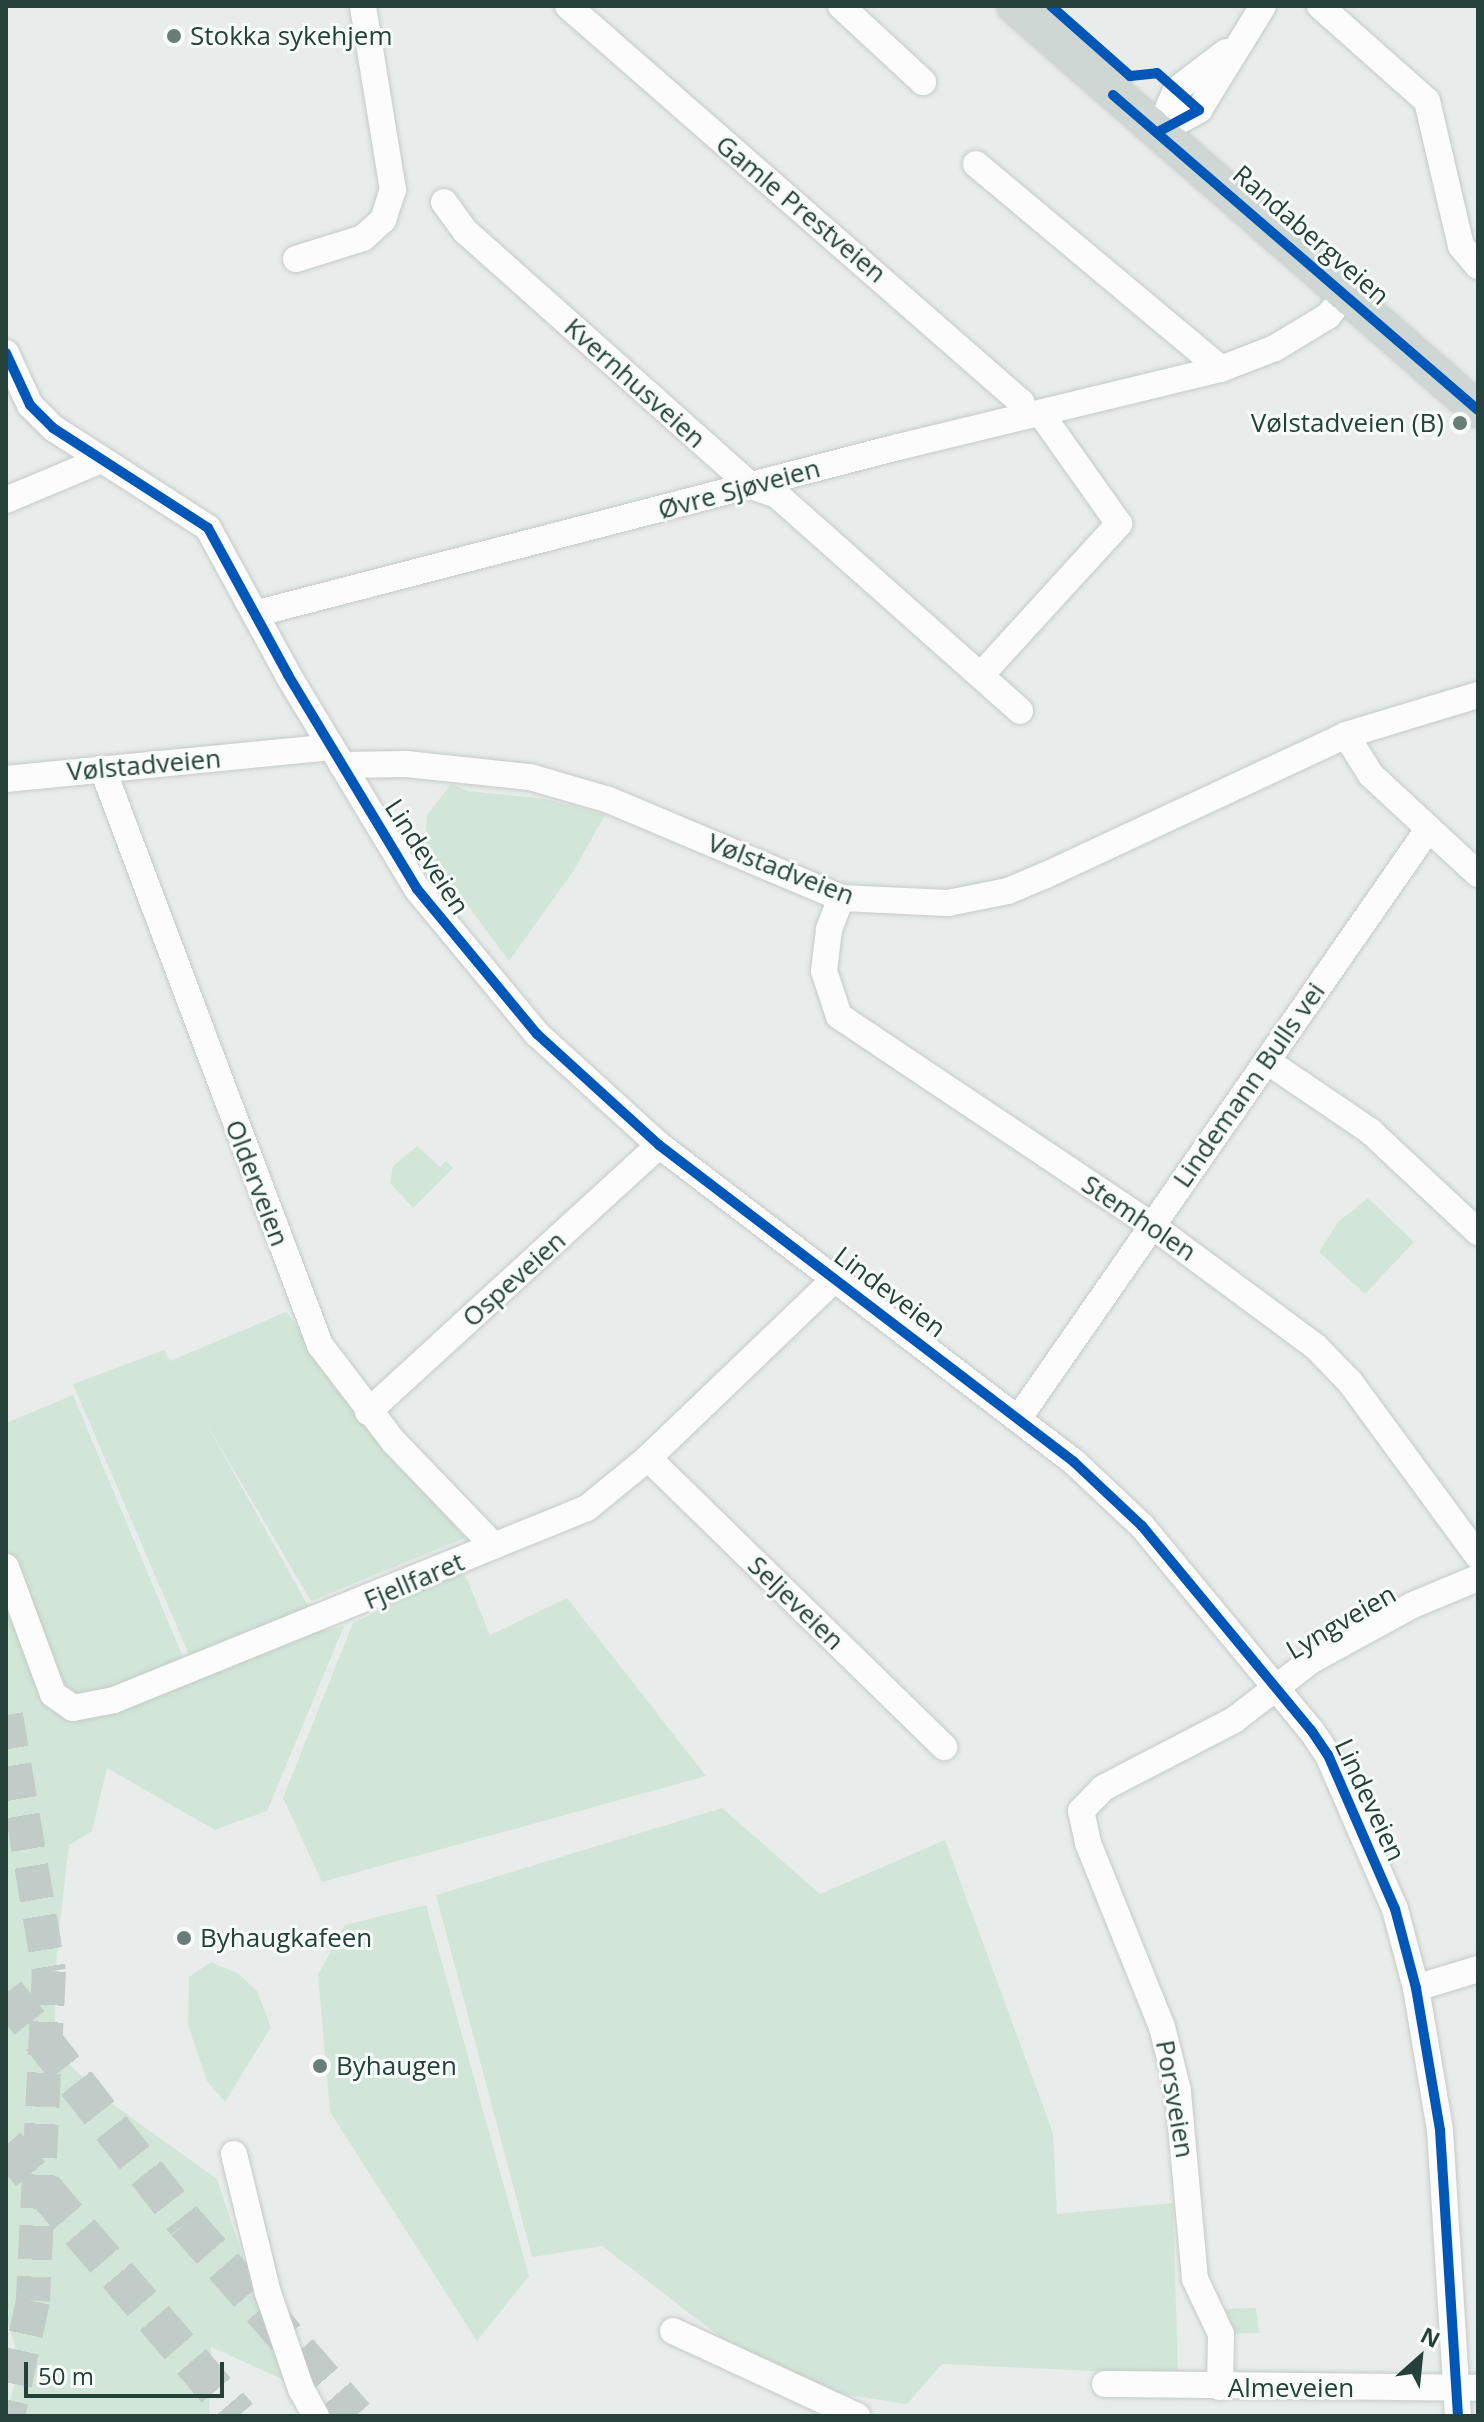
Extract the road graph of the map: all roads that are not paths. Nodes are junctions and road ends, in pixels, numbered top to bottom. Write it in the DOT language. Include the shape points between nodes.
graph roads {
  1 [pos="363,6"];
  2 [pos="569,6"];
  3 [pos="841,6"];
  4 [pos="1015,6"];
  5 [pos="1263,6"];
  6 [pos="1320,6"];
  7 [pos="923,82"];
  8 [pos="1158,132"];
  9 [pos="976,164"];
  10 [pos="444,202"];
  11 [pos="296,259"];
  12 [pos="1478,266"];
  13 [pos="1346,293"];
  14 [pos="6,353"];
  15 [pos="1221,369"];
  16 [pos="1478,410"];
  17 [pos="1034,414"];
  18 [pos="99,461"];
  19 [pos="751,486"];
  20 [pos="6,500"];
  21 [pos="258,613"];
  22 [pos="981,675"];
  23 [pos="1478,695"];
  24 [pos="1020,711"];
  25 [pos="1346,735"];
  26 [pos="337,756"];
  27 [pos="103,770"];
  28 [pos="6,779"];
  29 [pos="1427,831"];
  30 [pos="1478,874"];
  31 [pos="841,898"];
  32 [pos="1267,1061"];
  33 [pos="659,1145"];
  34 [pos="1150,1224"];
  35 [pos="1478,1232"];
  36 [pos="836,1278"];
  37 [pos="368,1412"];
  38 [pos="1018,1419"];
  39 [pos="648,1458"];
  40 [pos="494,1546"];
  41 [pos="1478,1556"];
  42 [pos="6,1567"];
  43 [pos="1478,1578"];
  44 [pos="1278,1687"];
  45 [pos="944,1747"];
  46 [pos="1079,1821"];
  47 [pos="1478,1969"];
  48 [pos="1416,1988"];
  49 [pos="234,2154"];
  50 [pos="673,2331"];
  51 [pos="1105,2384"];
  52 [pos="1220,2387"];
  53 [pos="1468,2388"];
  54 [pos="316,2416"];
  55 [pos="857,2416"];
  56 [pos="1458,2416"];
  1 -- 11 [label="street" via="393,190 383,220 363,238"];
  2 -- 17 [label="street, Gamle Prestveien"];
  3 -- 7 [label="street"];
  4 -- 8 [label="main road, Randabergveien"];
  5 -- 8 [label="street" via="1236,46 1176,90"];
  6 -- 12 [label="street" via="1427,101 1461,246"];
  8 -- 13 [label="main road, Randabergveien"];
  9 -- 15 [label="street"];
  10 -- 19 [label="street, Kvernhusveien" via="465,231"];
  13 -- 15 [label="street, Øvre Sjøveien" via="1328,316 1275,348"];
  13 -- 16 [label="main road, Randabergveien"];
  14 -- 18 [label="street, Lindeveien" via="39,416"];
  15 -- 17 [label="street, Øvre Sjøveien"];
  17 -- 19 [label="street, Øvre Sjøveien"];
  17 -- 22 [label="street, Gamle Prestveien" via="1119,524"];
  18 -- 20 [label="street"];
  18 -- 21 [label="street, Lindeveien" via="198,519"];
  19 -- 21 [label="street, Øvre Sjøveien"];
  19 -- 22 [label="street, Kvernhusveien" via="777,495"];
  21 -- 26 [label="street, Lindeveien"];
  22 -- 24 [label="street, Kvernhusveien"];
  23 -- 25 [label="street, Vølstadveien"];
  25 -- 29 [label="street" via="1371,775"];
  25 -- 31 [label="street, Vølstadveien" via="1008,891 948,903"];
  26 -- 27 [label="street, Vølstadveien"];
  26 -- 31 [label="street, Vølstadveien" via="493,771 572,787"];
  26 -- 33 [label="street, Lindeveien" via="417,889 494,988 573,1070"];
  27 -- 28 [label="street, Vølstadveien"];
  27 -- 37 [label="street, Olderveien" via="306,1314 340,1377"];
  29 -- 30 [label="street"];
  29 -- 32 [label="street, Lindemann Bulls vei"];
  31 -- 34 [label="street, Stemholen" via="829,930 824,971 839,1016"];
  32 -- 34 [label="street, Lindemann Bulls vei"];
  32 -- 35 [label="street" via="1370,1131"];
  33 -- 36 [label="street, Lindeveien"];
  33 -- 37 [label="street, Ospeveien"];
  34 -- 38 [label="street, Lindemann Bulls vei"];
  34 -- 41 [label="street, Stemholen" via="1315,1346 1350,1382"];
  36 -- 38 [label="street, Lindeveien"];
  36 -- 39 [label="street, Fjellfaret"];
  37 -- 40 [label="street, Olderveien"];
  38 -- 44 [label="street, Lindeveien" via="1142,1526"];
  39 -- 40 [label="street, Fjellfaret" via="587,1508"];
  39 -- 45 [label="street, Seljeveien"];
  40 -- 42 [label="street, Fjellfaret" via="347,1609 83,1709 59,1701 47,1685"];
  43 -- 44 [label="street, Lyngveien" via="1351,1638"];
  44 -- 46 [label="street, Lyngveien" via="1206,1738 1090,1796"];
  44 -- 48 [label="street, Lindeveien" via="1328,1755 1395,1909"];
  46 -- 52 [label="street, Porsveien" via="1166,2040 1178,2091 1195,2279 1221,2334"];
  47 -- 48 [label="street"];
  48 -- 53 [label="street, Lindeveien" via="1440,2130"];
  49 -- 54 [label="street" via="268,2293 301,2389"];
  50 -- 55 [label="street"];
  51 -- 52 [label="street, Almeveien"];
  52 -- 53 [label="street, Almeveien"];
  53 -- 56 [label="street, Lindeveien"];
}
